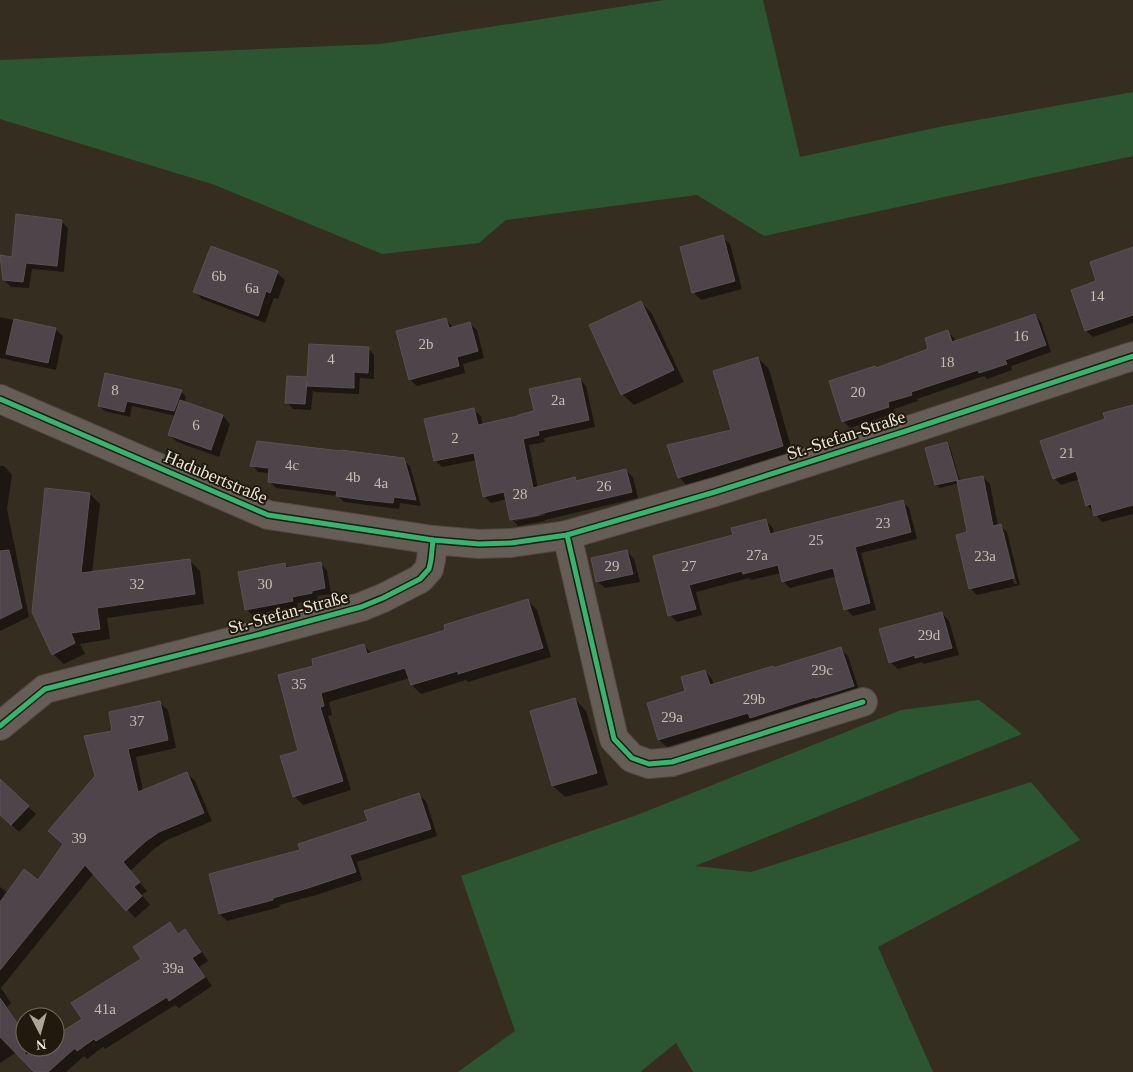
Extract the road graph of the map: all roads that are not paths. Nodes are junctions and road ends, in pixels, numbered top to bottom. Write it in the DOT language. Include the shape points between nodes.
graph roads {
  1 [pos="1133,356"];
  2 [pos="0,399"];
  3 [pos="566,535"];
  4 [pos="434,540"];
  5 [pos="862,702"];
  6 [pos="0,726"];
  1 -- 3 [label="street, St.-Stefan-Straße" via="715,492"];
  2 -- 4 [label="street, Hadubertstraße" via="268,515"];
  3 -- 4 [label="street, St.-Stefan-Straße" via="487,544"];
  3 -- 5 [label="street" via="614,739 632,758 649,764 672,762"];
  4 -- 6 [label="street, St.-Stefan-Straße" via="429,569 420,579 383,598 261,634 44,689"];
}
